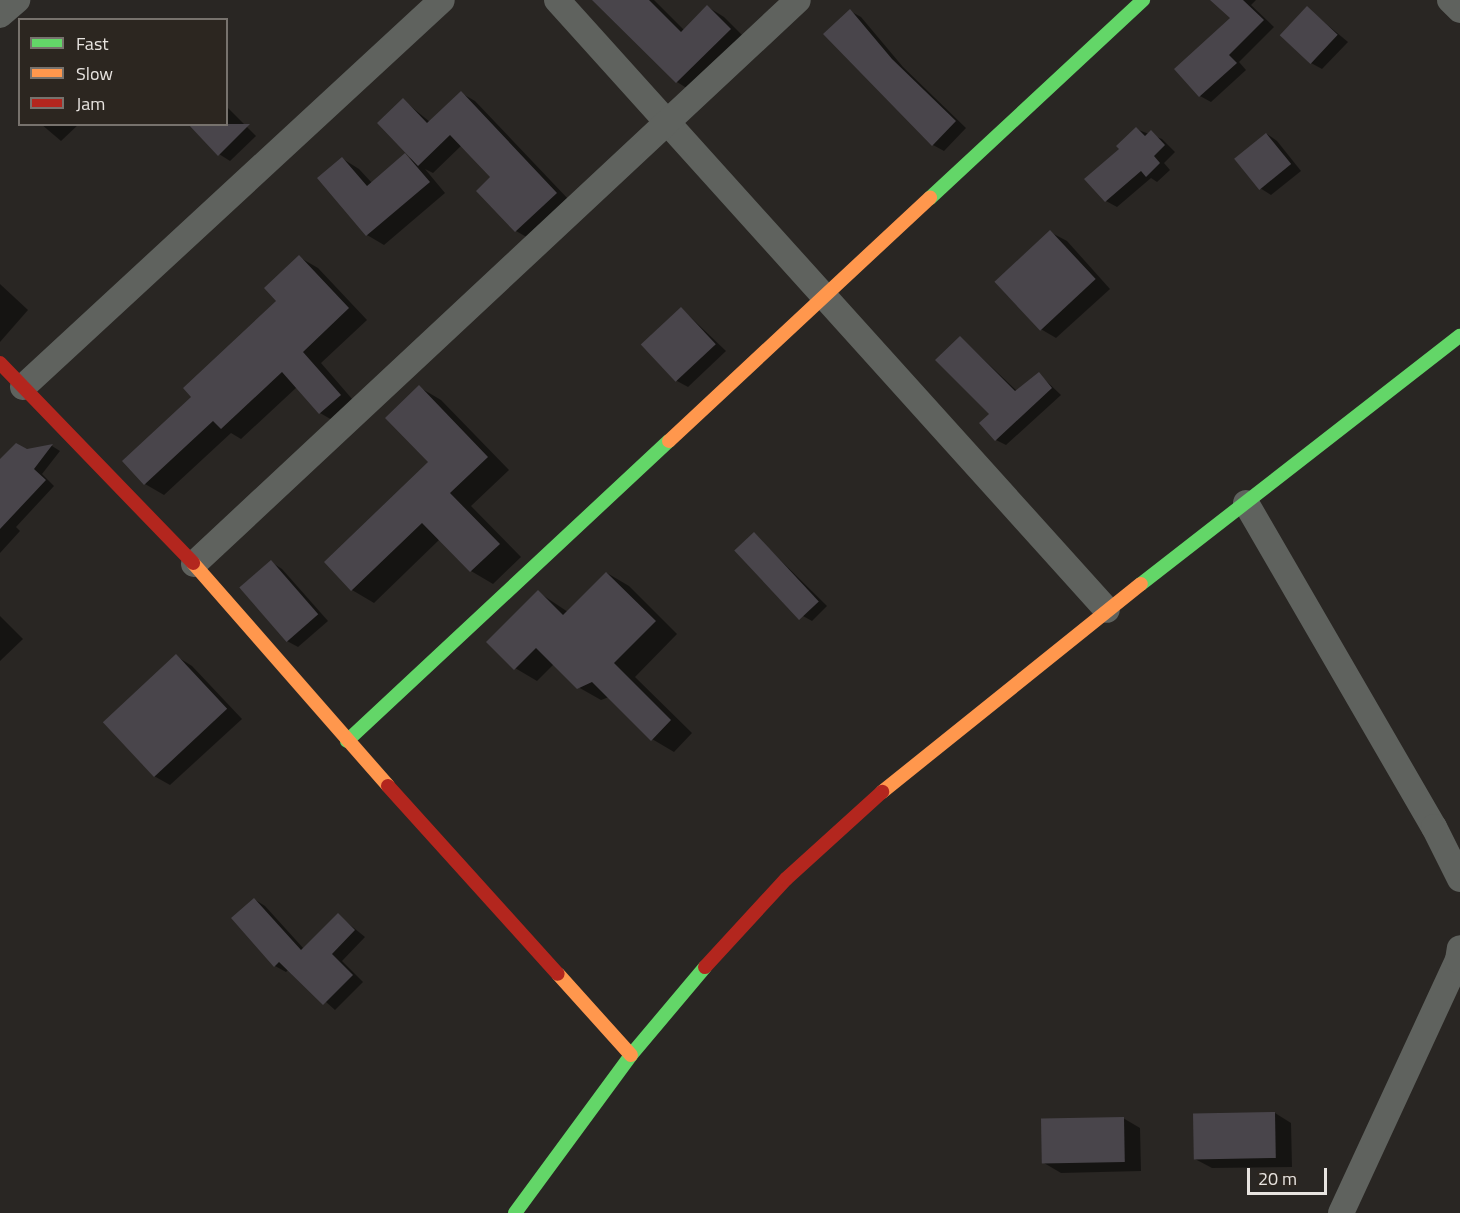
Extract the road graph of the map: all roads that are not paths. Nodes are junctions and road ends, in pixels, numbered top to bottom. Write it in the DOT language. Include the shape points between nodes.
graph roads {
  1 [pos="17,0"];
  2 [pos="442,0"];
  3 [pos="557,0"];
  4 [pos="798,0"];
  5 [pos="1143,0"];
  6 [pos="1450,0"];
  7 [pos="1460,10"];
  8 [pos="0,15"];
  9 [pos="665,122"];
  10 [pos="827,297"];
  11 [pos="1460,336"];
  12 [pos="0,363"];
  13 [pos="23,387"];
  14 [pos="1246,503"];
  15 [pos="194,564"];
  16 [pos="1107,610"];
  17 [pos="347,741"];
  18 [pos="1460,879"];
  19 [pos="1459,957"];
  20 [pos="631,1055"];
  21 [pos="515,1213"];
  22 [pos="1341,1213"];
  1 -- 8 [label="street"];
  2 -- 13 [label="street"];
  3 -- 9 [label="street"];
  4 -- 9 [label="street"];
  5 -- 10 [label="street"];
  6 -- 7 [label="street"];
  9 -- 10 [label="street"];
  9 -- 15 [label="street"];
  10 -- 16 [label="street"];
  10 -- 17 [label="street"];
  11 -- 14 [label="street"];
  12 -- 13 [label="street"];
  13 -- 15 [label="street"];
  14 -- 16 [label="street"];
  14 -- 18 [label="street" via="1434,827"];
  15 -- 17 [label="street"];
  16 -- 20 [label="street" via="860,810 786,879"];
  17 -- 20 [label="street"];
  19 -- 22 [label="street"];
  20 -- 21 [label="street"];
}
